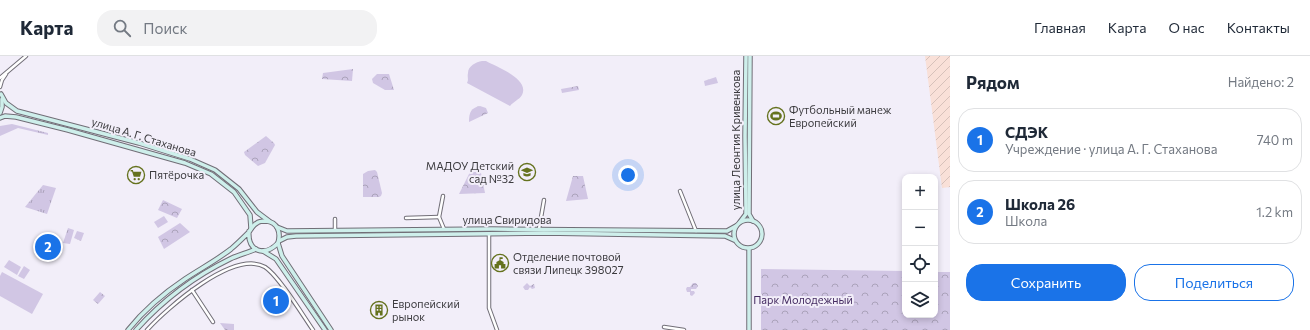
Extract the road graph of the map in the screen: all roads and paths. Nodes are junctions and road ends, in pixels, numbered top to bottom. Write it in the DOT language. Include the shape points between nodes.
graph roads {
  1 [pos="26,56"];
  2 [pos="746,56"];
  3 [pos="750,56"];
  4 [pos="8,72"];
  5 [pos="0,78"];
  6 [pos="0,87"];
  7 [pos="0,94"];
  8 [pos="0,113"];
  9 [pos="0,118"];
  10 [pos="680,191"];
  11 [pos="443,196"];
  12 [pos="544,200"];
  13 [pos="439,217"];
  14 [pos="406,218"];
  15 [pos="336,219"];
  16 [pos="269,221"];
  17 [pos="752,221"];
  18 [pos="740,222"];
  19 [pos="736,226"];
  20 [pos="277,227"];
  21 [pos="444,229"];
  22 [pos="539,229"];
  23 [pos="250,230"];
  24 [pos="335,230"];
  25 [pos="696,231"];
  26 [pos="489,234"];
  27 [pos="734,240"];
  28 [pos="279,242"];
  29 [pos="748,249"];
  30 [pos="256,250"];
  31 [pos="263,251"];
  32 [pos="192,290"];
  33 [pos="213,322"];
  34 [pos="664,327"];
  35 [pos="128,330"];
  36 [pos="136,330"];
  37 [pos="147,330"];
  38 [pos="313,330"];
  39 [pos="325,330"];
  40 [pos="331,330"];
  41 [pos="497,330"];
  42 [pos="684,330"];
  43 [pos="748,330"];
  1 -- 4 [label="street"];
  2 -- 18 [label="street, улица Леонтия Кривенкова" via="746,214"];
  3 -- 17 [label="street, улица Леонтия Кривенкова" via="749,214"];
  4 -- 5 [label="street"];
  4 -- 6 [label="street"];
  6 -- 7 [label="street"];
  7 -- 8 [label="street"];
  7 -- 16 [label="street, улица А. Г. Стаханова" via="6,103 18,111 190,159 214,170 239,189 257,212"];
  9 -- 23 [label="street, улица А. Г. Стаханова" via="16,117 68,130 185,163 211,174 234,192 250,215"];
  10 -- 25 [label="street"];
  11 -- 13 [label="street"];
  12 -- 22 [label="street"];
  13 -- 14 [label="street"];
  13 -- 21 [label="street"];
  15 -- 24 [label="street"];
  16 -- 20 [label="street"];
  16 -- 23 [label="street" via="257,222"];
  17 -- 18 [label="street"];
  17 -- 29 [label="street" via="757,223 762,233 758,244"];
  18 -- 19 [label="street"];
  19 -- 25 [label="street, улица Свиридова" via="727,231"];
  19 -- 27 [label="street"];
  20 -- 24 [label="street, улица Свиридова" via="287,231"];
  20 -- 28 [label="street" via="280,234"];
  21 -- 22 [label="street, улица Свиридова"];
  21 -- 24 [label="street, улица Свиридова"];
  22 -- 25 [label="street, улица Свиридова"];
  23 -- 30 [label="street" via="248,239"];
  23 -- 35 [label="street" via="230,250 162,296"];
  26 -- 27 [label="street, улица Свиридова" via="725,236"];
  26 -- 28 [label="street, улица Свиридова" via="296,236 287,237"];
  26 -- 41 [label="street" via="490,308"];
  27 -- 29 [label="street" via="741,247"];
  28 -- 31 [label="street" via="274,248"];
  28 -- 40 [label="street" via="282,256"];
  29 -- 43 [label="street"];
  30 -- 31 [label="street"];
  30 -- 36 [label="street" via="230,259 185,286 155,310"];
  31 -- 39 [label="street" via="276,259"];
  32 -- 33 [label="street"];
  32 -- 37 [label="street"];
  32 -- 38 [label="street" via="224,271 239,265 255,264 274,274"];
  34 -- 42 [label="street"];
}
